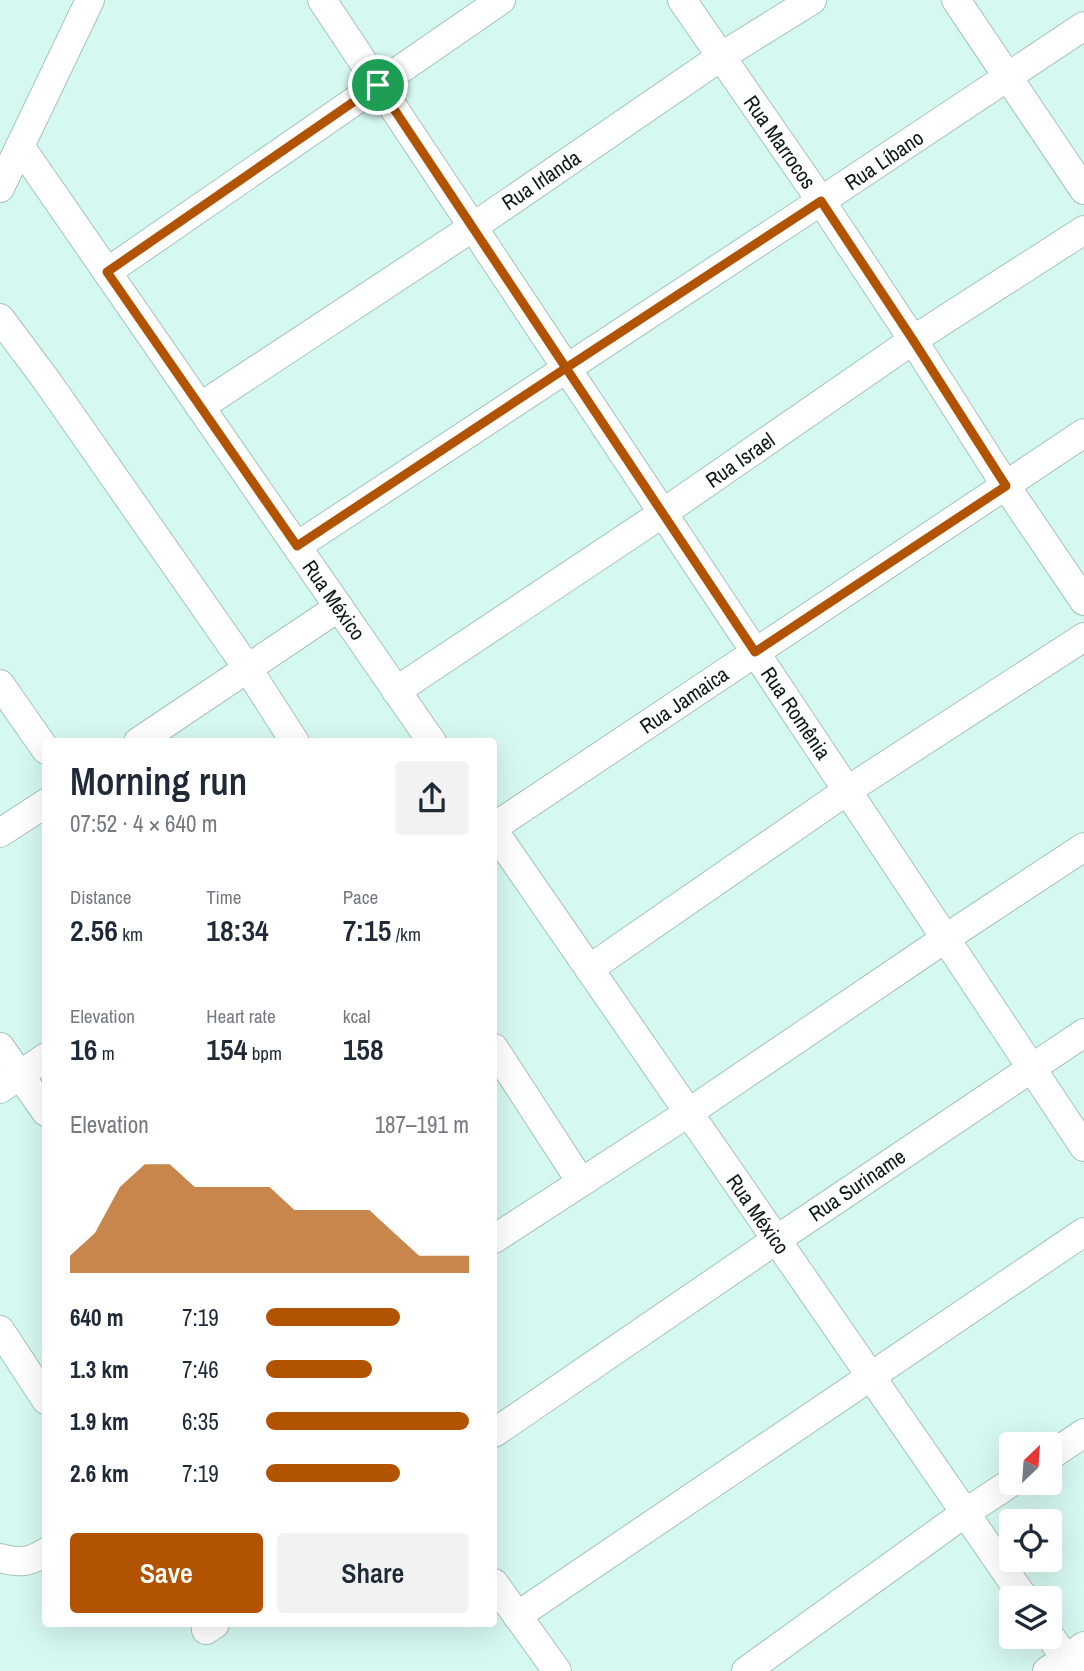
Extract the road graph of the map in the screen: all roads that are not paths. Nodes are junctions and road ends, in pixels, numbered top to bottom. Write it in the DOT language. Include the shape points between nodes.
graph roads {
  1 [pos="90,0"];
  2 [pos="322,0"];
  3 [pos="501,0"];
  4 [pos="682,0"];
  5 [pos="812,0"];
  6 [pos="956,0"];
  7 [pos="1084,26"];
  8 [pos="722,56"];
  9 [pos="1007,76"];
  10 [pos="378,85"];
  11 [pos="20,146"];
  12 [pos="0,188"];
  13 [pos="1084,190"];
  14 [pos="821,201"];
  15 [pos="473,227"];
  16 [pos="1084,230"];
  17 [pos="107,272"];
  18 [pos="0,318"];
  19 [pos="913,340"];
  20 [pos="566,368"];
  21 [pos="200,407"];
  22 [pos="1084,433"];
  23 [pos="1006,486"];
  24 [pos="663,513"];
  25 [pos="297,546"];
  26 [pos="1084,601"];
  27 [pos="339,607"];
  28 [pos="1084,637"];
  29 [pos="755,652"];
  30 [pos="248,669"];
  31 [pos="0,684"];
  32 [pos="396,691"];
  33 [pos="144,738"];
  34 [pos="292,738"];
  35 [pos="429,738"];
  36 [pos="42,744"];
  37 [pos="848,790"];
  38 [pos="42,806"];
  39 [pos="497,827"];
  40 [pos="0,833"];
  41 [pos="497,833"];
  42 [pos="1084,847"];
  43 [pos="946,937"];
  44 [pos="589,969"];
  45 [pos="1084,1033"];
  46 [pos="0,1047"];
  47 [pos="497,1053"];
  48 [pos="42,1061"];
  49 [pos="1031,1068"];
  50 [pos="10,1082"];
  51 [pos="42,1109"];
  52 [pos="688,1113"];
  53 [pos="1084,1147"];
  54 [pos="581,1182"];
  55 [pos="1084,1232"];
  56 [pos="497,1237"];
  57 [pos="776,1240"];
  58 [pos="0,1330"];
  59 [pos="871,1377"];
  60 [pos="42,1394"];
  61 [pos="497,1431"];
  62 [pos="1084,1433"];
  63 [pos="1062,1448"];
  64 [pos="999,1491"];
  65 [pos="965,1513"];
  66 [pos="42,1554"];
  67 [pos="0,1558"];
  68 [pos="1016,1586"];
  69 [pos="497,1587"];
  70 [pos="517,1616"];
  71 [pos="557,1671"];
  72 [pos="746,1671"];
  1 -- 11 [label="street"];
  2 -- 10 [label="street, Rua Romênia"];
  3 -- 10 [label="street"];
  4 -- 8 [label="street, Rua Marrocos"];
  5 -- 8 [label="street, Rua Irlanda"];
  6 -- 9 [label="street"];
  7 -- 9 [label="street, Rua Líbano"];
  8 -- 14 [label="street, Rua Marrocos"];
  8 -- 15 [label="street, Rua Irlanda"];
  9 -- 13 [label="street"];
  9 -- 14 [label="street, Rua Líbano"];
  10 -- 15 [label="street, Rua Romênia"];
  10 -- 17 [label="street"];
  11 -- 12 [label="street"];
  11 -- 17 [label="street, Rua México"];
  14 -- 19 [label="street, Rua Marrocos"];
  14 -- 20 [label="street, Rua Líbano"];
  15 -- 20 [label="street, Rua Romênia"];
  15 -- 21 [label="street, Rua Irlanda"];
  16 -- 19 [label="street, Rua Israel"];
  17 -- 21 [label="street, Rua México"];
  18 -- 30 [label="street"];
  19 -- 23 [label="street, Rua Marrocos"];
  19 -- 24 [label="street, Rua Israel"];
  20 -- 24 [label="street, Rua Romênia"];
  20 -- 25 [label="street, Rua Líbano"];
  21 -- 25 [label="street, Rua México"];
  22 -- 23 [label="street, Rua Jamaica"];
  23 -- 26 [label="street, Rua Marrocos"];
  23 -- 29 [label="street, Rua Jamaica"];
  24 -- 29 [label="street, Rua Romênia"];
  24 -- 32 [label="street, Rua Israel"];
  25 -- 27 [label="street, Rua México"];
  27 -- 30 [label="street"];
  27 -- 32 [label="street, Rua México"];
  28 -- 37 [label="street"];
  29 -- 37 [label="street, Rua Romênia"];
  29 -- 39 [label="street, Rua Jamaica"];
  30 -- 33 [label="street"];
  30 -- 34 [label="street"];
  31 -- 36 [label="street"];
  32 -- 35 [label="street, Rua México"];
  37 -- 43 [label="street, Rua Romênia"];
  37 -- 44 [label="street"];
  38 -- 40 [label="street"];
  41 -- 44 [label="street, Rua México"];
  42 -- 43 [label="street"];
  43 -- 49 [label="street, Rua Romênia"];
  43 -- 52 [label="street"];
  44 -- 52 [label="street, Rua México"];
  45 -- 49 [label="street, Rua Suriname"];
  46 -- 50 [label="street"];
  47 -- 54 [label="street"];
  48 -- 50 [label="street"];
  49 -- 53 [label="street, Rua Romênia"];
  49 -- 57 [label="street, Rua Suriname"];
  50 -- 51 [label="street"];
  52 -- 54 [label="street"];
  52 -- 57 [label="street, Rua México"];
  54 -- 56 [label="street"];
  55 -- 59 [label="street"];
  57 -- 59 [label="street, Rua México"];
  57 -- 61 [label="street, Rua Suriname"];
  58 -- 60 [label="street"];
  59 -- 65 [label="street, Rua México"];
  59 -- 70 [label="street"];
  62 -- 63 [label="street"];
  64 -- 65 [label="street"];
  65 -- 68 [label="street, Rua México"];
  65 -- 72 [label="street"];
  66 -- 67 [label="street" via="16,1562"];
  69 -- 70 [label="street"];
  70 -- 71 [label="street"];
}
